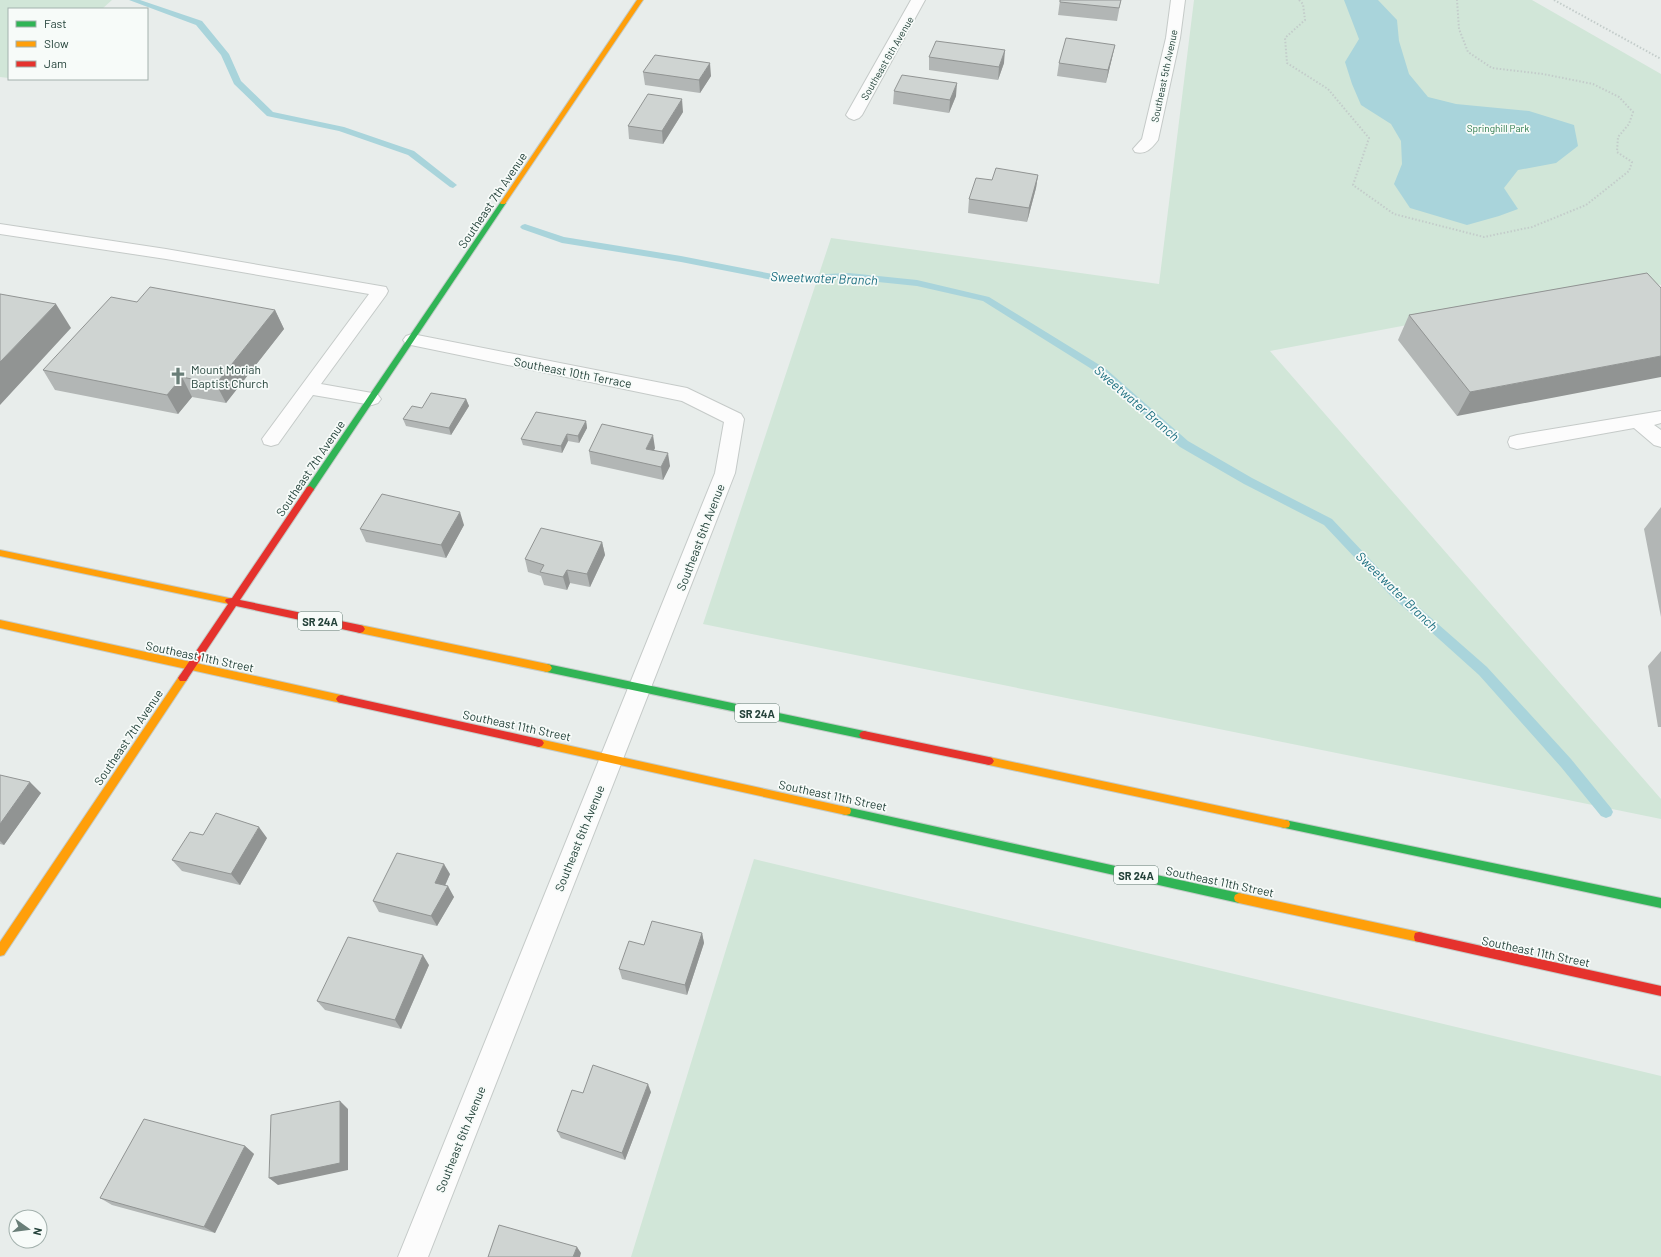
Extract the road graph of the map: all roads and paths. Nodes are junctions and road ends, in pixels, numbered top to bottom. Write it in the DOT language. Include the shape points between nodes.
graph roads {
  1 [pos="640,0"];
  2 [pos="918,0"];
  3 [pos="1178,0"];
  4 [pos="1299,0"];
  5 [pos="1457,0"];
  6 [pos="1554,0"];
  7 [pos="1661,59"];
  8 [pos="854,115"];
  9 [pos="1141,149"];
  10 [pos="0,229"];
  11 [pos="412,340"];
  12 [pos="309,388"];
  13 [pos="372,399"];
  14 [pos="730,417"];
  15 [pos="1661,417"];
  16 [pos="1638,422"];
  17 [pos="271,439"];
  18 [pos="1661,440"];
  19 [pos="1517,442"];
  20 [pos="0,553"];
  21 [pos="233,602"];
  22 [pos="0,624"];
  23 [pos="190,666"];
  24 [pos="640,688"];
  25 [pos="611,758"];
  26 [pos="1661,903"];
  27 [pos="0,951"];
  28 [pos="1661,991"];
  29 [pos="413,1257"];
  1 -- 11 [label="main road, Southeast 7th Avenue"];
  2 -- 8 [label="street, Southeast 6th Avenue"];
  3 -- 9 [label="street, Southeast 5th Avenue" via="1173,38 1150,140"];
  4 -- 5 [label="path" via="1303,4 1305,20 1285,38 1287,62 1328,89 1369,138 1353,185 1394,214 1484,237 1532,227 1586,204 1629,171 1632,162 1617,152 1618,137 1629,124 1633,112 1619,97 1593,84 1543,74 1492,68 1468,52 1459,29"];
  6 -- 7 [label="path"];
  10 -- 12 [label="lane" via="166,254 380,291"];
  11 -- 13 [label="main road, Southeast 7th Avenue"];
  11 -- 14 [label="street, Southeast 10th Terrace" via="687,394"];
  12 -- 13 [label="lane"];
  12 -- 17 [label="lane"];
  13 -- 21 [label="main road, Southeast 7th Avenue"];
  14 -- 24 [label="street, Southeast 6th Avenue" via="734,419 725,472"];
  15 -- 16 [label="lane"];
  16 -- 18 [label="lane"];
  16 -- 19 [label="lane"];
  20 -- 21 [label="main road, SR 24A"];
  21 -- 23 [label="main road, Southeast 7th Avenue"];
  21 -- 24 [label="main road, SR 24A"];
  22 -- 23 [label="main road, Southeast 11th Street / SR 24A"];
  23 -- 25 [label="main road, Southeast 11th Street / SR 24A"];
  23 -- 27 [label="main road, Southeast 7th Avenue"];
  24 -- 25 [label="street, Southeast 6th Avenue"];
  24 -- 26 [label="main road, SR 24A"];
  25 -- 28 [label="main road, Southeast 11th Street / SR 24A"];
  25 -- 29 [label="street, Southeast 6th Avenue"];
}
